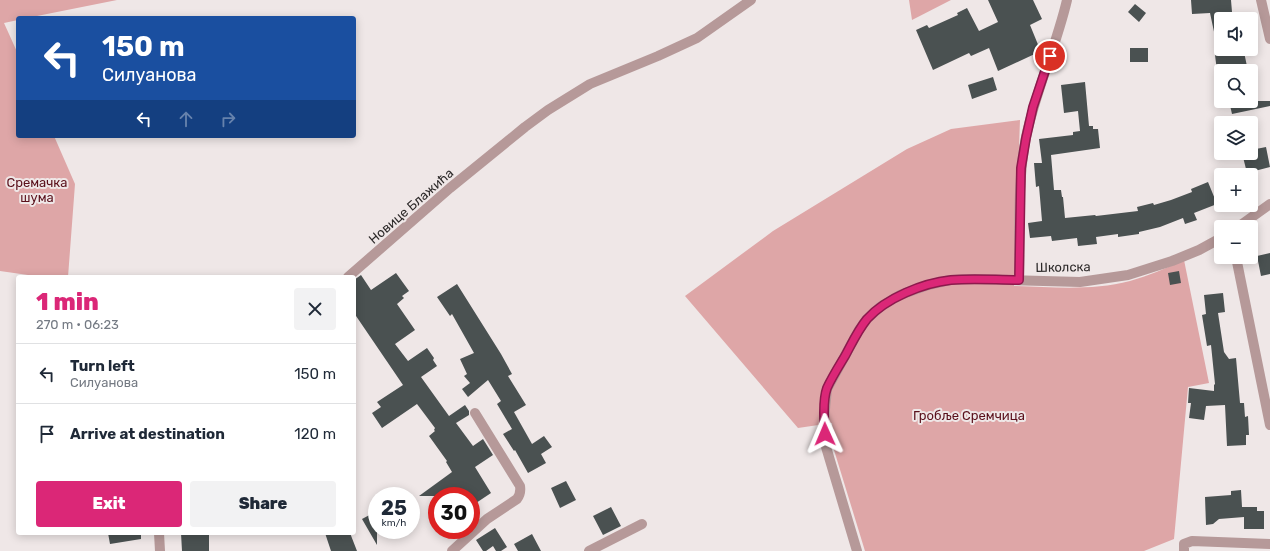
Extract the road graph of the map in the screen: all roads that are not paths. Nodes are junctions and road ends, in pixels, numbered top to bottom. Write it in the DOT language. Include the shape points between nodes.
graph roads {
  1 [pos="751,0"];
  2 [pos="1067,0"];
  3 [pos="1261,0"];
  4 [pos="1270,39"];
  5 [pos="1270,204"];
  6 [pos="1248,220"];
  7 [pos="1214,242"];
  8 [pos="1237,264"];
  9 [pos="350,275"];
  10 [pos="1019,280"];
  11 [pos="475,413"];
  12 [pos="1270,425"];
  13 [pos="642,524"];
  14 [pos="159,535"];
  15 [pos="1270,544"];
  16 [pos="160,551"];
  17 [pos="452,551"];
  18 [pos="590,551"];
  19 [pos="857,551"];
  20 [pos="1184,551"];
  1 -- 9 [label="street, Новице Блажића" via="697,38 572,94 525,127 450,188"];
  2 -- 10 [label="street" via="1033,107 1026,138 1021,168"];
  3 -- 4 [label="street"];
  5 -- 6 [label="street"];
  7 -- 10 [label="street, Школска" via="1172,261 1128,275 1080,282"];
  8 -- 12 [label="street"];
  10 -- 19 [label="street, Школска" via="957,280 928,285 900,295 880,307 859,330 827,389 824,420 826,447"];
  11 -- 17 [label="street" via="520,486 520,495 487,519"];
  13 -- 18 [label="street"];
  14 -- 16 [label="street"];
  15 -- 20 [label="street" via="1192,541 1184,544"];
}
